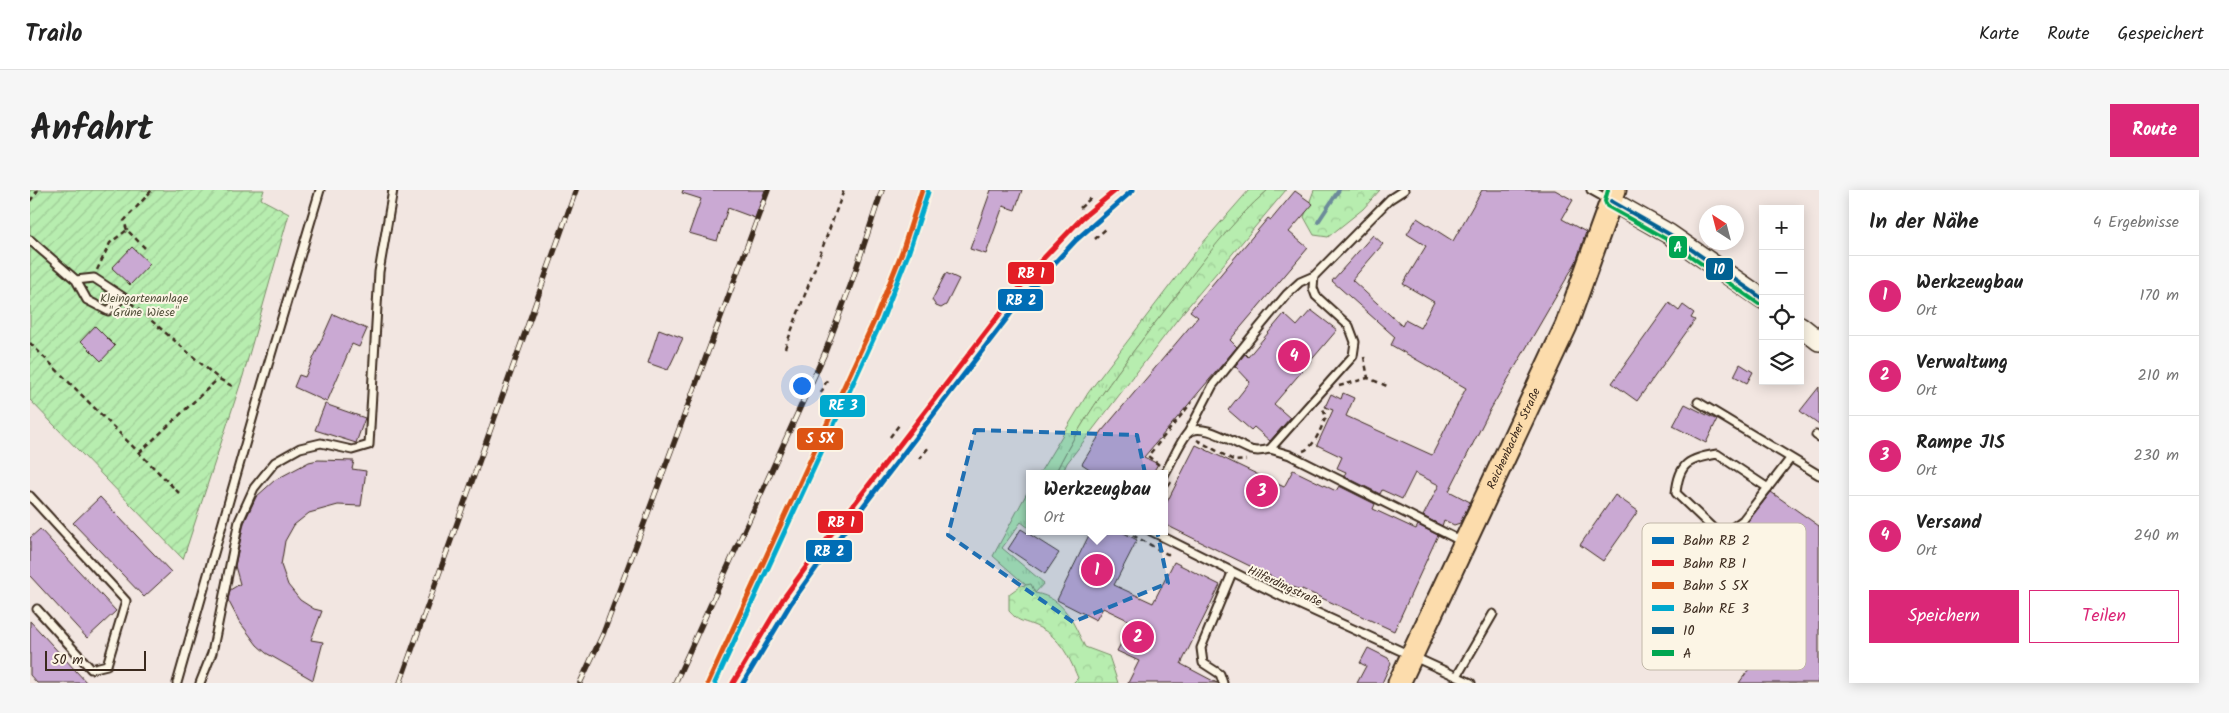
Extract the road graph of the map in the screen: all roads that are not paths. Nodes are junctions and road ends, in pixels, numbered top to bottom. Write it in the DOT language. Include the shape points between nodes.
graph roads {
  1 [pos="320,190"];
  2 [pos="393,190"];
  3 [pos="1404,190"];
  4 [pos="1591,190"];
  5 [pos="1613,196"];
  6 [pos="30,240"];
  7 [pos="1314,276"];
  8 [pos="76,280"];
  9 [pos="1759,296"];
  10 [pos="1804,329"];
  11 [pos="1819,340"];
  12 [pos="1698,402"];
  13 [pos="1188,433"];
  14 [pos="1270,449"];
  15 [pos="1790,459"];
  16 [pos="1167,470"];
  17 [pos="1819,475"];
  18 [pos="1768,488"];
  19 [pos="30,496"];
  20 [pos="1707,523"];
  21 [pos="1739,523"];
  22 [pos="1159,535"];
  23 [pos="1466,543"];
  24 [pos="1232,573"];
  25 [pos="37,609"];
  26 [pos="1493,614"];
  27 [pos="1411,657"];
  28 [pos="1457,676"];
  29 [pos="178,683"];
  30 [pos="200,683"];
  31 [pos="1222,683"];
  32 [pos="1399,683"];
  33 [pos="1471,683"];
  1 -- 29 [label="lane"];
  2 -- 30 [label="lane" via="379,272 369,445 352,450 321,444 300,448 275,462 254,488 239,521 212,653"];
  3 -- 7 [label="lane" via="1390,199"];
  4 -- 5 [label="lane"];
  5 -- 9 [label="main road"];
  5 -- 23 [label="main road, Reichenbacher Straße" via="1566,326"];
  6 -- 8 [label="lane"];
  7 -- 13 [label="lane" via="1300,282 1287,294 1247,342 1213,385"];
  7 -- 14 [label="lane" via="1316,296 1348,326 1355,342 1353,356"];
  8 -- 8 [label="lane" via="94,278 123,297 108,311 87,300"];
  10 -- 11 [label="main road"];
  12 -- 15 [label="lane"];
  13 -- 14 [label="lane" via="1196,429 1209,431 1251,450"];
  13 -- 16 [label="lane"];
  14 -- 23 [label="lane" via="1290,455"];
  15 -- 17 [label="lane"];
  15 -- 18 [label="lane"];
  18 -- 20 [label="lane" via="1717,454 1693,458 1678,474 1676,493"];
  18 -- 21 [label="lane"];
  19 -- 25 [label="lane" via="126,601 108,665 91,669"];
  22 -- 24 [label="lane, Hilferdingstraße"];
  23 -- 27 [label="main road, Reichenbacher Straße"];
  24 -- 27 [label="lane, Hilferdingstraße"];
  24 -- 31 [label="lane" via="1201,648 1204,663 1220,674"];
  26 -- 28 [label="lane"];
  27 -- 28 [label="lane, Hilferdingstraße"];
  27 -- 32 [label="main road, Reichenbacher Straße"];
  28 -- 33 [label="lane, Hilferdingstraße"];
}
